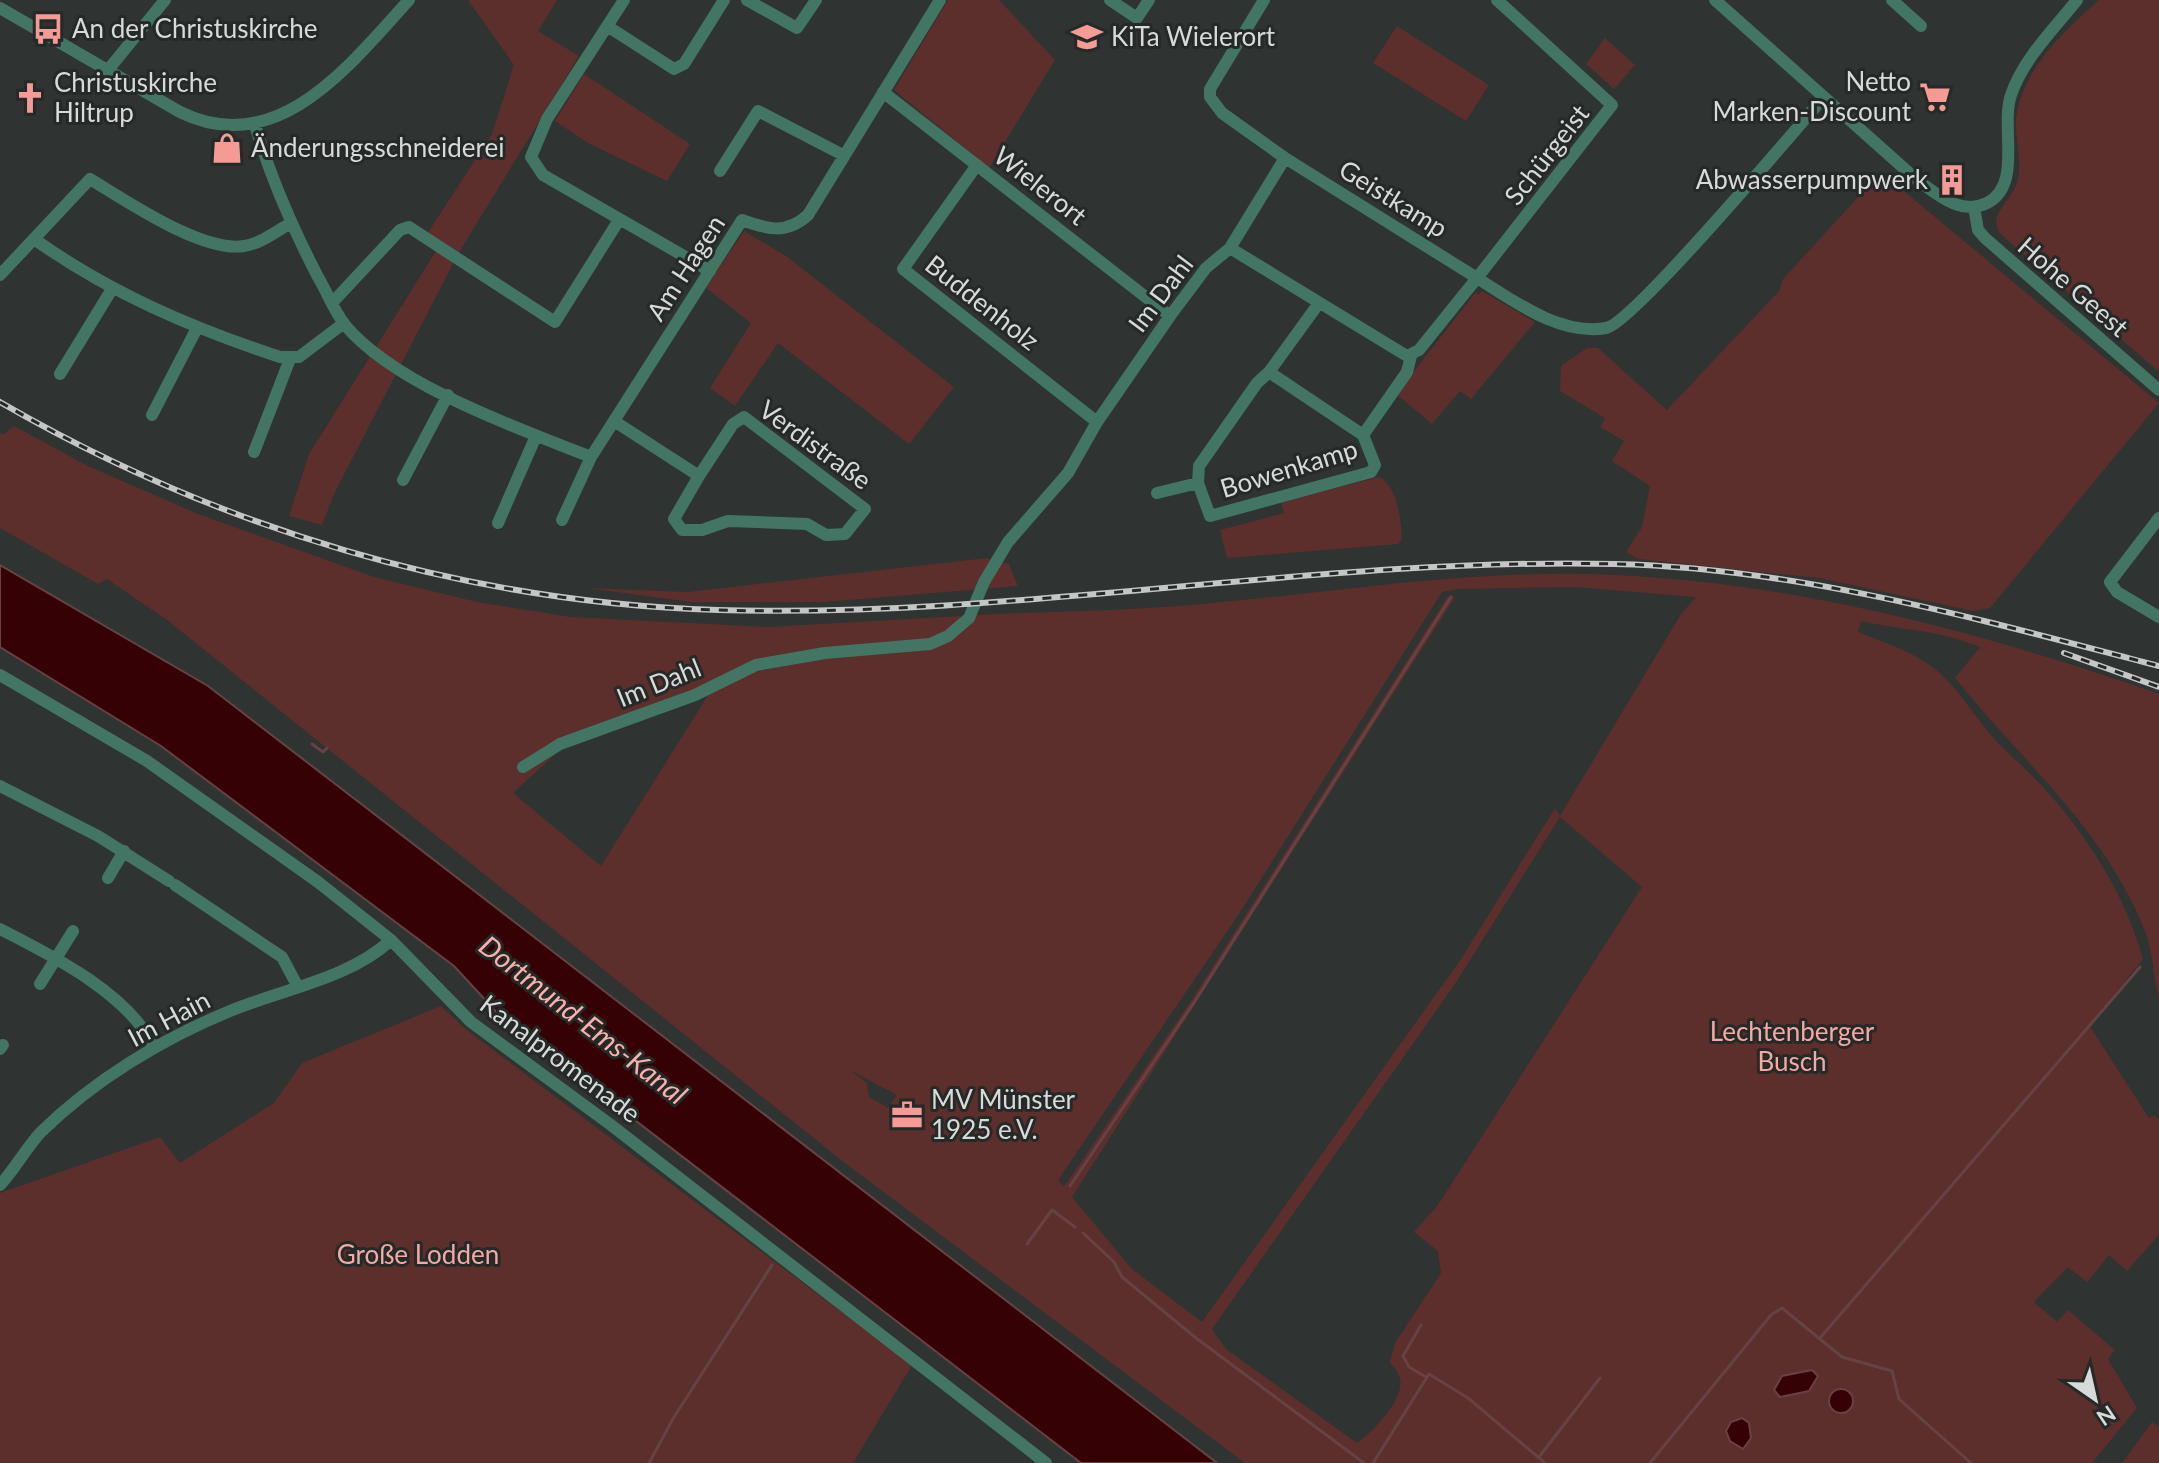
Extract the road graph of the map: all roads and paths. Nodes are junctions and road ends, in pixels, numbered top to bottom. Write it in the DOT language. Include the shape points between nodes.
graph roads {
  1 [pos="165,0"];
  2 [pos="409,0"];
  3 [pos="624,0"];
  4 [pos="724,0"];
  5 [pos="747,0"];
  6 [pos="816,0"];
  7 [pos="940,0"];
  8 [pos="1110,0"];
  9 [pos="1149,0"];
  10 [pos="1264,0"];
  11 [pos="1497,0"];
  12 [pos="1715,0"];
  13 [pos="1892,0"];
  14 [pos="2077,0"];
  15 [pos="0,8"];
  16 [pos="607,26"];
  17 [pos="1921,26"];
  18 [pos="108,70"];
  19 [pos="883,92"];
  20 [pos="1824,97"];
  21 [pos="255,125"];
  22 [pos="843,155"];
  23 [pos="1285,158"];
  24 [pos="977,165"];
  25 [pos="720,171"];
  26 [pos="1977,207"];
  27 [pos="619,220"];
  28 [pos="289,224"];
  29 [pos="34,239"];
  30 [pos="1230,248"];
  31 [pos="710,271"];
  32 [pos="0,275"];
  33 [pos="1477,278"];
  34 [pos="112,289"];
  35 [pos="332,303"];
  36 [pos="1319,303"];
  37 [pos="1170,316"];
  38 [pos="344,323"];
  39 [pos="197,328"];
  40 [pos="1411,356"];
  41 [pos="290,359"];
  42 [pos="1269,372"];
  43 [pos="60,374"];
  44 [pos="2159,390"];
  45 [pos="448,395"];
  46 [pos="152,415"];
  47 [pos="614,421"];
  48 [pos="1097,422"];
  49 [pos="1363,435"];
  50 [pos="536,436"];
  51 [pos="254,452"];
  52 [pos="591,457"];
  53 [pos="699,476"];
  54 [pos="403,480"];
  55 [pos="1198,483"];
  56 [pos="1157,493"];
  57 [pos="2159,518"];
  58 [pos="562,520"];
  59 [pos="498,523"];
  60 [pos="2159,617"];
  61 [pos="0,675"];
  62 [pos="523,767"];
  63 [pos="0,786"];
  64 [pos="124,851"];
  65 [pos="108,878"];
  66 [pos="0,929"];
  67 [pos="73,931"];
  68 [pos="391,940"];
  69 [pos="55,958"];
  70 [pos="40,984"];
  71 [pos="298,987"];
  72 [pos="154,1048"];
  73 [pos="0,1185"];
  74 [pos="1046,1463"];
  1 -- 18 [label="street"];
  2 -- 21 [label="street" via="308,99"];
  3 -- 16 [label="street"];
  4 -- 16 [label="street" via="684,64 674,69"];
  5 -- 6 [label="street" via="797,28"];
  7 -- 19 [label="street, Am Hagen"];
  8 -- 9 [label="street" via="1137,18"];
  10 -- 23 [label="street, Geistkamp" via="1210,97 1222,113"];
  11 -- 33 [label="street, Schürgeist" via="1612,105"];
  12 -- 20 [label="street"];
  13 -- 17 [label="street"];
  14 -- 26 [label="street" via="2016,83 2006,121 2005,184 1999,195"];
  15 -- 18 [label="street"];
  16 -- 27 [label="street" via="547,119 531,157 543,175"];
  18 -- 21 [label="street" via="203,123"];
  19 -- 22 [label="street, Am Hagen"];
  19 -- 24 [label="street, Wielerort"];
  20 -- 26 [label="street" via="1916,179 1952,204"];
  20 -- 33 [label="street" via="1663,279 1611,327 1554,321"];
  21 -- 28 [label="street"];
  22 -- 25 [label="street" via="758,111"];
  22 -- 31 [label="street, Am Hagen" via="800,222 775,230 742,220"];
  23 -- 30 [label="street"];
  23 -- 33 [label="street, Geistkamp"];
  24 -- 37 [label="street, Wielerort"];
  24 -- 48 [label="street, Buddenholz" via="903,269"];
  26 -- 44 [label="street, Hohe Geest" via="1978,230 1985,238"];
  27 -- 31 [label="street"];
  27 -- 35 [label="street" via="555,322 409,227 400,230"];
  28 -- 29 [label="street" via="245,246 223,245 156,217 90,179"];
  28 -- 35 [label="street"];
  29 -- 32 [label="street"];
  29 -- 34 [label="street"];
  30 -- 36 [label="street, Im Dahl"];
  30 -- 37 [label="street, Im Dahl" via="1206,268"];
  31 -- 47 [label="street, Am Hagen"];
  33 -- 40 [label="street"];
  34 -- 39 [label="street"];
  34 -- 43 [label="street"];
  35 -- 38 [label="street"];
  36 -- 40 [label="street, Im Dahl"];
  36 -- 42 [label="street, Bowenkamp"];
  37 -- 48 [label="street, Im Dahl"];
  38 -- 41 [label="street" via="314,349"];
  38 -- 45 [label="street" via="391,366"];
  39 -- 41 [label="street"];
  39 -- 46 [label="street"];
  40 -- 49 [label="street, Bowenkamp" via="1407,372"];
  41 -- 51 [label="street"];
  42 -- 49 [label="street, Bowenkamp"];
  42 -- 55 [label="street, Bowenkamp" via="1199,466"];
  45 -- 50 [label="street"];
  45 -- 54 [label="street"];
  47 -- 52 [label="street, Am Hagen"];
  47 -- 53 [label="street"];
  48 -- 62 [label="street, Im Dahl" via="1068,473 1008,542 969,618 948,636 930,644 756,665 695,695 560,744"];
  49 -- 55 [label="street, Bowenkamp" via="1375,465 1371,472 1210,516"];
  50 -- 52 [label="street"];
  50 -- 59 [label="street"];
  52 -- 58 [label="street, Am Hagen"];
  53 -- 53 [label="street, Verdistraße" via="674,519 682,530 728,521 807,524 826,535 845,534 865,509 744,417 733,424"];
  55 -- 56 [label="street"];
  57 -- 60 [label="street" via="2110,582 2117,592"];
  61 -- 68 [label="street, Kanalpromenade" via="224,813"];
  63 -- 64 [label="street"];
  64 -- 65 [label="street"];
  64 -- 71 [label="street" via="282,957"];
  66 -- 69 [label="street"];
  67 -- 69 [label="street"];
  68 -- 71 [label="street, Im Hain" via="372,955"];
  68 -- 74 [label="street, Kanalpromenade" via="471,1022"];
  69 -- 70 [label="street"];
  69 -- 72 [label="street" via="132,1014"];
  71 -- 72 [label="street, Im Hain" via="232,1010"];
  72 -- 73 [label="street, Im Hain" via="59,1116"];
}
